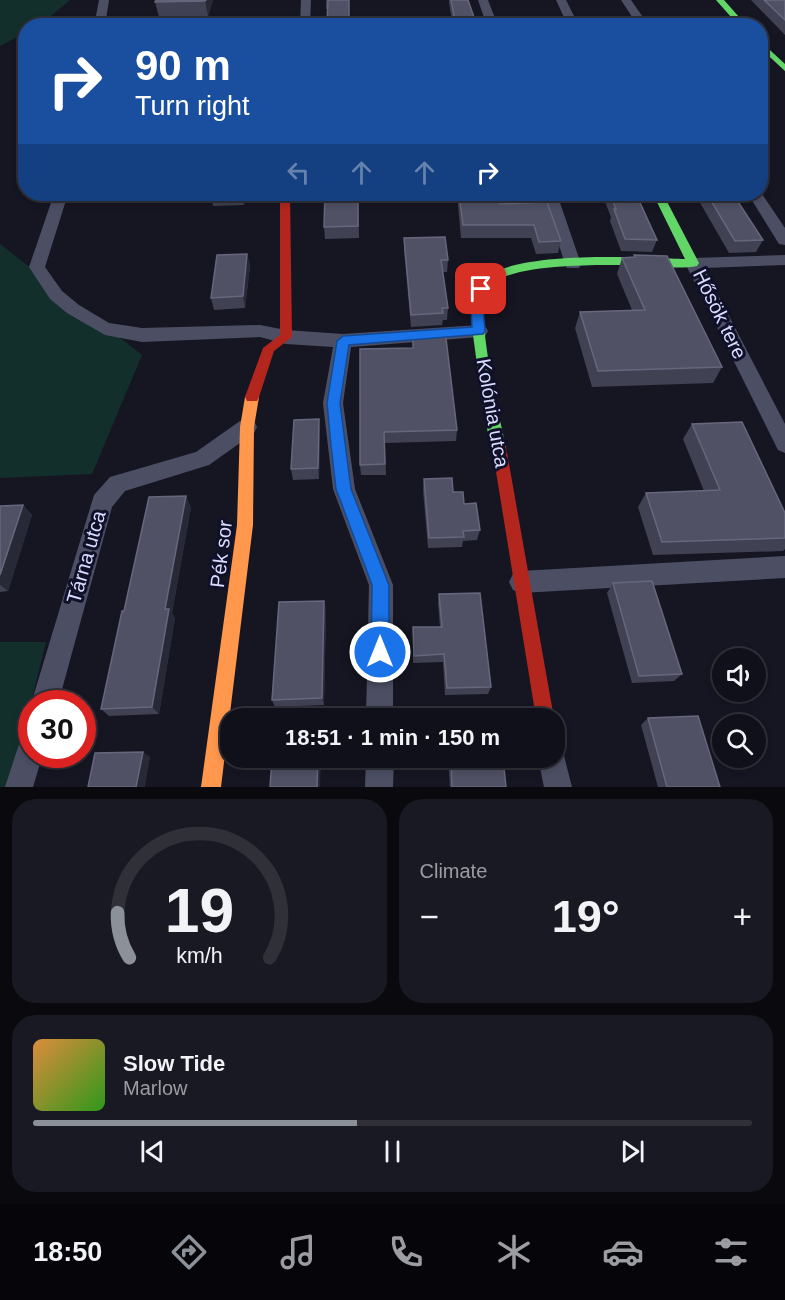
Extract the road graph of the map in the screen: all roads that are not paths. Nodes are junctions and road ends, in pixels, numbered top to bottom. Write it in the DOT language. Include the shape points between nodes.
graph roads {
  1 [pos="104,0"];
  2 [pos="306,0"];
  3 [pos="483,0"];
  4 [pos="561,0"];
  5 [pos="627,0"];
  6 [pos="720,0"];
  7 [pos="101,18"];
  8 [pos="305,18"];
  9 [pos="490,18"];
  10 [pos="570,18"];
  11 [pos="639,18"];
  12 [pos="737,18"];
  13 [pos="768,51"];
  14 [pos="785,69"];
  15 [pos="59,201"];
  16 [pos="285,201"];
  17 [pos="552,201"];
  18 [pos="662,201"];
  19 [pos="759,201"];
  20 [pos="785,240"];
  21 [pos="785,260"];
  22 [pos="693,263"];
  23 [pos="573,264"];
  24 [pos="479,331"];
  25 [pos="286,337"];
  26 [pos="343,341"];
  27 [pos="247,427"];
  28 [pos="785,444"];
  29 [pos="785,567"];
  30 [pos="521,582"];
  31 [pos="48,690"];
  32 [pos="380,708"];
  33 [pos="544,708"];
  34 [pos="25,768"];
  35 [pos="380,768"];
  36 [pos="554,768"];
  37 [pos="19,787"];
  38 [pos="210,787"];
  39 [pos="379,787"];
  40 [pos="558,787"];
  1 -- 7 [label="street"];
  2 -- 8 [label="street"];
  3 -- 9 [label="street"];
  4 -- 10 [label="street"];
  5 -- 11 [label="street"];
  6 -- 12 [label="street"];
  13 -- 14 [label="street"];
  15 -- 25 [label="street" via="37,267 56,295 105,329 142,335 260,331"];
  16 -- 25 [label="street"];
  17 -- 23 [label="street"];
  18 -- 22 [label="street"];
  19 -- 20 [label="street"];
  21 -- 22 [label="street, Hősök tere"];
  22 -- 23 [label="street, Kolónia utca"];
  22 -- 28 [label="street, Hősök tere"];
  23 -- 24 [label="street, Kolónia utca" via="514,267 488,279 477,307"];
  24 -- 26 [label="street"];
  24 -- 30 [label="street, Kolónia utca"];
  25 -- 26 [label="street"];
  25 -- 27 [label="street, Pék sor" via="269,348 259,372"];
  26 -- 32 [label="street" via="333,403 344,489 381,585"];
  27 -- 31 [label="street, Tárna utca" via="202,459 118,484 102,502"];
  27 -- 38 [label="street, Pék sor" via="246,525"];
  29 -- 30 [label="street"];
  30 -- 33 [label="street, Kolónia utca"];
  34 -- 37 [label="street"];
  35 -- 39 [label="street"];
  36 -- 40 [label="street"];
}
